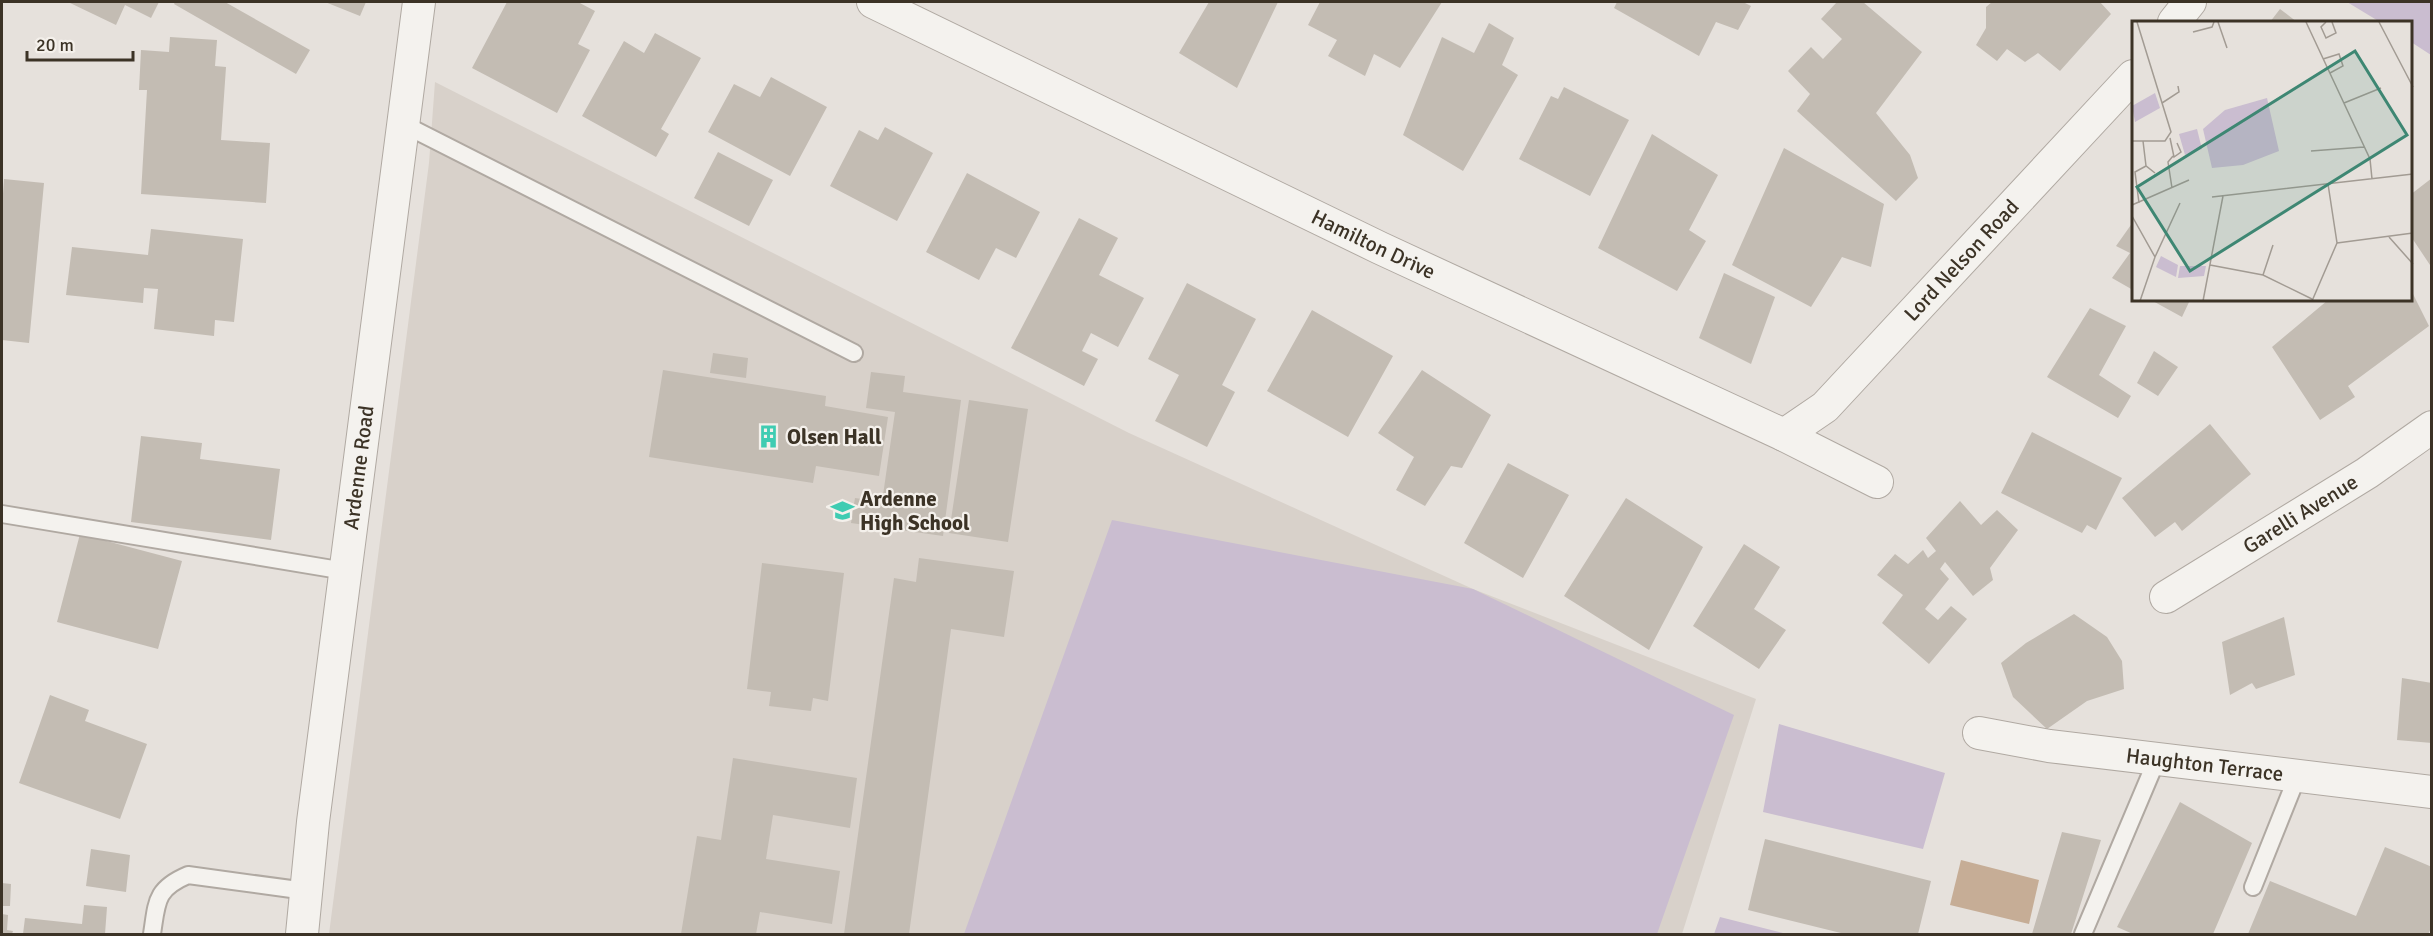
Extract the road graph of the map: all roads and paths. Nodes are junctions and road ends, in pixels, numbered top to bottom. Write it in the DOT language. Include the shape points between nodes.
graph roads {
  1 [pos="419,2"];
  2 [pos="877,2"];
  3 [pos="2190,2"];
  4 [pos="2175,21"];
  5 [pos="2132,77"];
  6 [pos="403,124"];
  7 [pos="854,353"];
  8 [pos="2432,427"];
  9 [pos="1784,435"];
  10 [pos="1877,482"];
  11 [pos="2,514"];
  12 [pos="345,571"];
  13 [pos="2166,597"];
  14 [pos="1979,733"];
  15 [pos="2157,759"];
  16 [pos="2297,777"];
  17 [pos="2432,792"];
  18 [pos="2253,886"];
  19 [pos="306,891"];
  20 [pos="152,934"];
  21 [pos="302,934"];
  22 [pos="2083,934"];
  1 -- 6 [label="street, Ardenne Road"];
  2 -- 9 [label="street, Hamilton Drive" via="1380,248"];
  3 -- 4 [label="street"];
  5 -- 9 [label="street, Lord Nelson Road" via="1825,406"];
  6 -- 7 [label="lane"];
  6 -- 12 [label="street, Ardenne Road"];
  8 -- 13 [label="street, Garelli Avenue" via="2367,473"];
  9 -- 10 [label="street, Hamilton Drive"];
  11 -- 12 [label="lane"];
  12 -- 19 [label="street, Ardenne Road"];
  14 -- 15 [label="street, Haughton Terrace"];
  15 -- 16 [label="street, Haughton Terrace"];
  15 -- 22 [label="lane"];
  16 -- 17 [label="street, Haughton Terrace"];
  16 -- 18 [label="lane"];
  19 -- 20 [label="lane" via="188,875 170,883 157,901"];
  19 -- 21 [label="street, Ardenne Road"];
}
